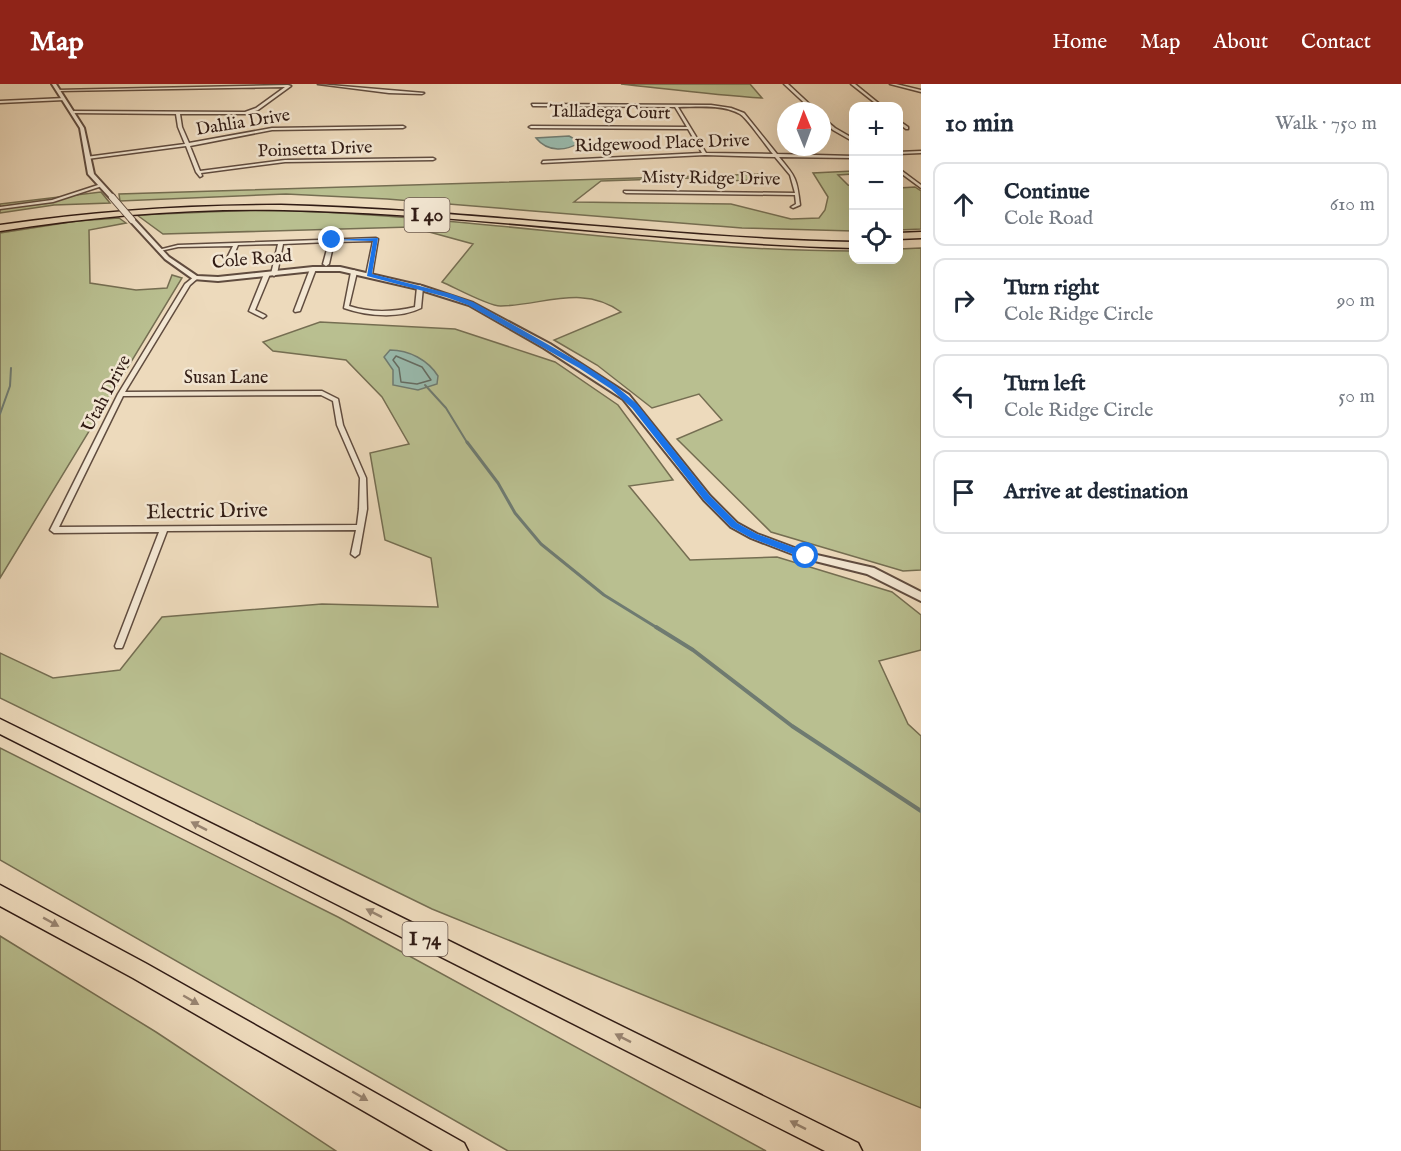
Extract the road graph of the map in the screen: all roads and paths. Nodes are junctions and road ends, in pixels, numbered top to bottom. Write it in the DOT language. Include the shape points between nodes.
graph roads {
  1 [pos="54,84"];
  2 [pos="320,84"];
  3 [pos="786,84"];
  4 [pos="853,84"];
  5 [pos="892,84"];
  6 [pos="290,85"];
  7 [pos="159,86"];
  8 [pos="59,90"];
  9 [pos="921,91"];
  10 [pos="422,93"];
  11 [pos="64,99"];
  12 [pos="0,102"];
  13 [pos="805,102"];
  14 [pos="876,102"];
  15 [pos="533,105"];
  16 [pos="676,106"];
  17 [pos="74,112"];
  18 [pos="178,112"];
  19 [pos="903,125"];
  20 [pos="831,126"];
  21 [pos="403,127"];
  22 [pos="531,127"];
  23 [pos="688,128"];
  24 [pos="907,128"];
  25 [pos="849,138"];
  26 [pos="186,145"];
  27 [pos="921,152"];
  28 [pos="903,153"];
  29 [pos="705,154"];
  30 [pos="774,154"];
  31 [pos="849,156"];
  32 [pos="87,158"];
  33 [pos="433,159"];
  34 [pos="543,162"];
  35 [pos="903,173"];
  36 [pos="100,186"];
  37 [pos="921,187"];
  38 [pos="626,192"];
  39 [pos="797,194"];
  40 [pos="793,207"];
  41 [pos="0,208"];
  42 [pos="1,226"];
  43 [pos="921,235"];
  44 [pos="903,236"];
  45 [pos="849,237"];
  46 [pos="332,240"];
  47 [pos="281,242"];
  48 [pos="236,244"];
  49 [pos="921,244"];
  50 [pos="849,245"];
  51 [pos="903,245"];
  52 [pos="160,250"];
  53 [pos="227,264"];
  54 [pos="326,264"];
  55 [pos="313,269"];
  56 [pos="354,272"];
  57 [pos="272,274"];
  58 [pos="369,275"];
  59 [pos="195,278"];
  60 [pos="420,289"];
  61 [pos="297,311"];
  62 [pos="263,316"];
  63 [pos="121,394"];
  64 [pos="331,396"];
  65 [pos="360,527"];
  66 [pos="54,530"];
  67 [pos="163,531"];
  68 [pos="355,554"];
  69 [pos="921,597"];
  70 [pos="119,646"];
  71 [pos="0,726"];
  72 [pos="0,894"];
  73 [pos="456,1151"];
  74 [pos="850,1151"];
  1 -- 8 [label="street, Cole Road"];
  2 -- 10 [label="street"];
  3 -- 13 [label="street"];
  4 -- 14 [label="street"];
  5 -- 9 [label="street"];
  6 -- 7 [label="street"];
  6 -- 18 [label="street" via="252,111"];
  7 -- 8 [label="street"];
  8 -- 11 [label="street, Cole Road"];
  11 -- 12 [label="street"];
  11 -- 17 [label="street, Cole Road"];
  15 -- 16 [label="street"];
  16 -- 23 [label="street"];
  16 -- 30 [label="street" via="738,111"];
  17 -- 18 [label="street"];
  17 -- 32 [label="street, Cole Road" via="82,128"];
  18 -- 26 [label="street"];
  19 -- 24 [label="street"];
  20 -- 25 [label="street"];
  21 -- 26 [label="street, Dahlia Drive" via="272,129"];
  22 -- 23 [label="street, Talladega Court"];
  23 -- 29 [label="street"];
  26 -- 32 [label="street, Dahlia Drive"];
  26 -- 33 [label="street, Poinsetta Drive" via="199,174 285,161"];
  27 -- 28 [label="street"];
  29 -- 30 [label="street, Ridgewood Place Drive"];
  29 -- 34 [label="street, Ridgewood Place Drive"];
  30 -- 31 [label="street, Ridgewood Place Drive"];
  30 -- 39 [label="street" via="792,175"];
  32 -- 36 [label="street, Cole Road" via="91,174"];
  35 -- 37 [label="street"];
  36 -- 41 [label="street" via="53,201"];
  36 -- 52 [label="street, Cole Road, bridge"];
  38 -- 39 [label="street, Misty Ridge Drive"];
  39 -- 40 [label="street" via="798,205"];
  42 -- 45 [label="highway, I 40" via="131,205 307,200 735,233"];
  42 -- 50 [label="highway, I 40" via="153,212 318,208 706,239"];
  43 -- 44 [label="highway"];
  46 -- 47 [label="street"];
  46 -- 54 [label="street"];
  46 -- 58 [label="street" via="376,240"];
  47 -- 48 [label="street"];
  47 -- 57 [label="street"];
  48 -- 52 [label="street"];
  48 -- 53 [label="street"];
  49 -- 51 [label="highway"];
  52 -- 59 [label="street, Cole Road"];
  55 -- 56 [label="street, Cole Road"];
  55 -- 57 [label="street, Cole Road"];
  55 -- 61 [label="street"];
  56 -- 58 [label="street, Cole Road"];
  56 -- 60 [label="street" via="346,307 354,311 418,308"];
  57 -- 59 [label="street, Cole Road"];
  57 -- 62 [label="street" via="252,311"];
  58 -- 60 [label="street, Cole Road"];
  59 -- 63 [label="street, Utah Drive"];
  60 -- 69 [label="street, Cole Road" via="471,303 626,397 707,498 743,531 806,556 870,571"];
  63 -- 64 [label="street, Susan Lane"];
  63 -- 66 [label="street, Utah Drive"];
  64 -- 65 [label="street" via="336,400 340,425 363,478"];
  65 -- 67 [label="street, Electric Drive"];
  65 -- 68 [label="street"];
  66 -- 67 [label="street, Electric Drive"];
  67 -- 70 [label="street"];
  74 -- 71 [label="highway, I 74, one-way"];
  72 -- 73 [label="highway, one-way"];
}
